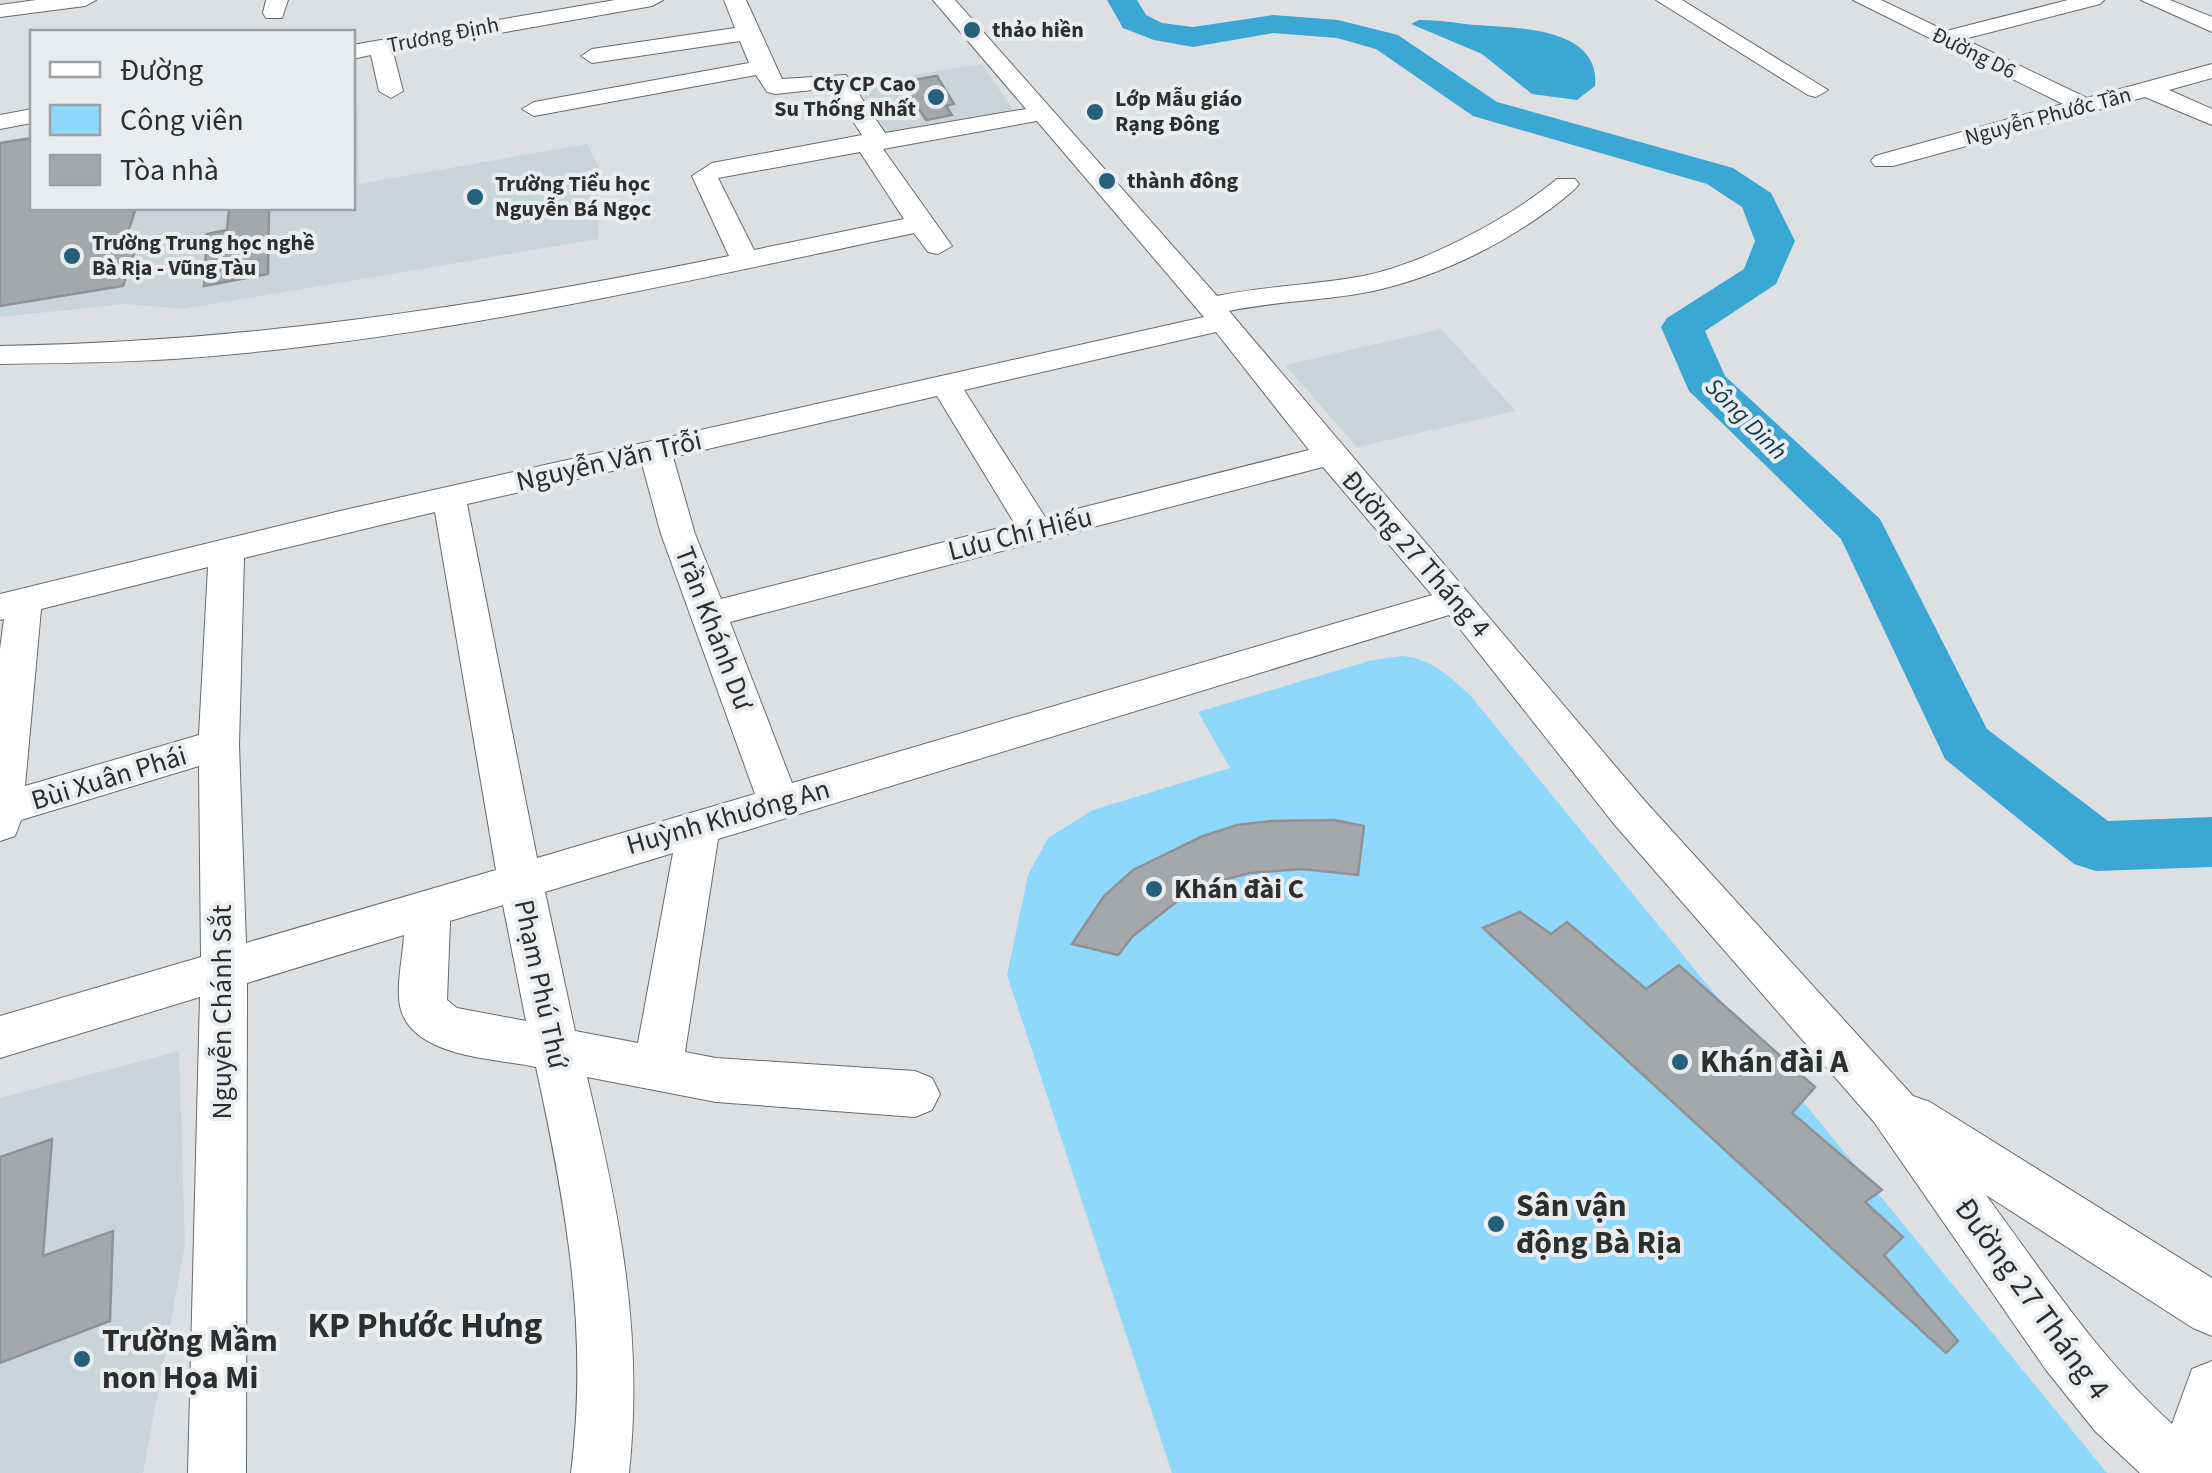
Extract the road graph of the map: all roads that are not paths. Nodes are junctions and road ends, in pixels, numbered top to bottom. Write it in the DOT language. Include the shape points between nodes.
graph roads {
  1 [pos="85,0"];
  2 [pos="652,0"];
  3 [pos="735,0"];
  4 [pos="944,0"];
  5 [pos="1667,0"];
  6 [pos="1864,0"];
  7 [pos="2010,0"];
  8 [pos="2093,0"];
  9 [pos="2152,0"];
  10 [pos="0,11"];
  11 [pos="2041,13"];
  12 [pos="2212,25"];
  13 [pos="748,33"];
  14 [pos="1943,38"];
  15 [pos="380,46"];
  16 [pos="355,51"];
  17 [pos="592,56"];
  18 [pos="762,67"];
  19 [pos="2212,72"];
  20 [pos="2148,89"];
  21 [pos="1816,90"];
  22 [pos="390,91"];
  23 [pos="2085,106"];
  24 [pos="534,109"];
  25 [pos="1043,113"];
  26 [pos="30,116"];
  27 [pos="2212,118"];
  28 [pos="0,122"];
  29 [pos="872,140"];
  30 [pos="1884,161"];
  31 [pos="1566,184"];
  32 [pos="745,260"];
  33 [pos="1215,314"];
  34 [pos="0,356"];
  35 [pos="945,384"];
  36 [pos="655,450"];
  37 [pos="1330,455"];
  38 [pos="449,497"];
  39 [pos="1036,530"];
  40 [pos="226,552"];
  41 [pos="1458,600"];
  42 [pos="12,604"];
  43 [pos="711,614"];
  44 [pos="219,746"];
  45 [pos="779,804"];
  46 [pos="1,814"];
  47 [pos="699,826"];
  48 [pos="520,881"];
  49 [pos="428,909"];
  50 [pos="224,970"];
  51 [pos="0,1037"];
  52 [pos="554,1048"];
  53 [pos="658,1068"];
  54 [pos="914,1094"];
  55 [pos="1892,1106"];
  56 [pos="2212,1309"];
  57 [pos="2212,1389"];
  58 [pos="217,1473"];
  59 [pos="600,1473"];
  60 [pos="2192,1473"];
  61 [pos="2207,1473"];
  1 -- 10 [label="street"];
  2 -- 15 [label="street, Trương Định" via="473,21"];
  3 -- 13 [label="street"];
  4 -- 25 [label="street, Đường 27 Tháng 4"];
  5 -- 21 [label="street"];
  6 -- 14 [label="street, Đường D6"];
  7 -- 11 [label="street"];
  8 -- 11 [label="street"];
  9 -- 12 [label="street"];
  11 -- 14 [label="street"];
  13 -- 17 [label="street"];
  13 -- 18 [label="street"];
  14 -- 23 [label="street, Đường D6"];
  15 -- 16 [label="street, Trương Định"];
  15 -- 22 [label="street"];
  18 -- 24 [label="street"];
  18 -- 29 [label="street" via="775,87 838,80"];
  19 -- 20 [label="street, Nguyễn Phước Tần"];
  20 -- 23 [label="street, Nguyễn Phước Tần"];
  20 -- 27 [label="street"];
  23 -- 30 [label="street, Nguyễn Phước Tần"];
  25 -- 29 [label="street"];
  25 -- 33 [label="street, Đường 27 Tháng 4"];
  26 -- 28 [label="street"];
  29 -- 32 [label="street" via="706,176"];
  29 -- 32 [label="street" via="929,235"];
  31 -- 33 [label="street, Nguyễn Văn Trỗi" via="1532,214 1415,270 1365,284 1285,292"];
  32 -- 34 [label="street" via="424,323 190,348"];
  33 -- 35 [label="street, Nguyễn Văn Trỗi"];
  33 -- 37 [label="street, Đường 27 Tháng 4"];
  35 -- 36 [label="street, Nguyễn Văn Trỗi"];
  35 -- 39 [label="street"];
  36 -- 38 [label="street, Nguyễn Văn Trỗi"];
  36 -- 43 [label="street, Trần Khánh Dư" via="678,534"];
  37 -- 39 [label="street, Lưu Chí Hiếu"];
  37 -- 41 [label="street, Đường 27 Tháng 4"];
  38 -- 40 [label="street, Nguyễn Văn Trỗi"];
  38 -- 48 [label="street, Phạm Phú Thứ"];
  39 -- 43 [label="street, Lưu Chí Hiếu"];
  40 -- 42 [label="street, Nguyễn Văn Trỗi"];
  40 -- 44 [label="street, Nguyễn Chánh Sắt"];
  41 -- 45 [label="street, Huỳnh Khương An"];
  41 -- 55 [label="street, Đường 27 Tháng 4" via="1630,812"];
  42 -- 46 [label="street"];
  43 -- 45 [label="street, Trần Khánh Dư"];
  44 -- 46 [label="street, Bùi Xuân Phái"];
  44 -- 50 [label="street, Nguyễn Chánh Sắt"];
  45 -- 47 [label="street, Huỳnh Khương An"];
  47 -- 48 [label="street, Huỳnh Khương An"];
  47 -- 53 [label="street"];
  48 -- 49 [label="street, Huỳnh Khương An"];
  48 -- 52 [label="street, Phạm Phú Thứ"];
  49 -- 50 [label="street, Huỳnh Khương An"];
  49 -- 52 [label="street" via="424,1005 432,1019"];
  50 -- 51 [label="street, Huỳnh Khương An"];
  50 -- 58 [label="street, Nguyễn Chánh Sắt"];
  52 -- 53 [label="street"];
  52 -- 59 [label="street, Phạm Phú Thứ" via="602,1278 609,1424"];
  53 -- 54 [label="street" via="716,1080"];
  55 -- 56 [label="street, Đường 27 Tháng 4"];
  55 -- 60 [label="street, Đường 27 Tháng 4" via="2088,1379 2136,1432"];
  57 -- 61 [label="street" via="2198,1428"];
}
